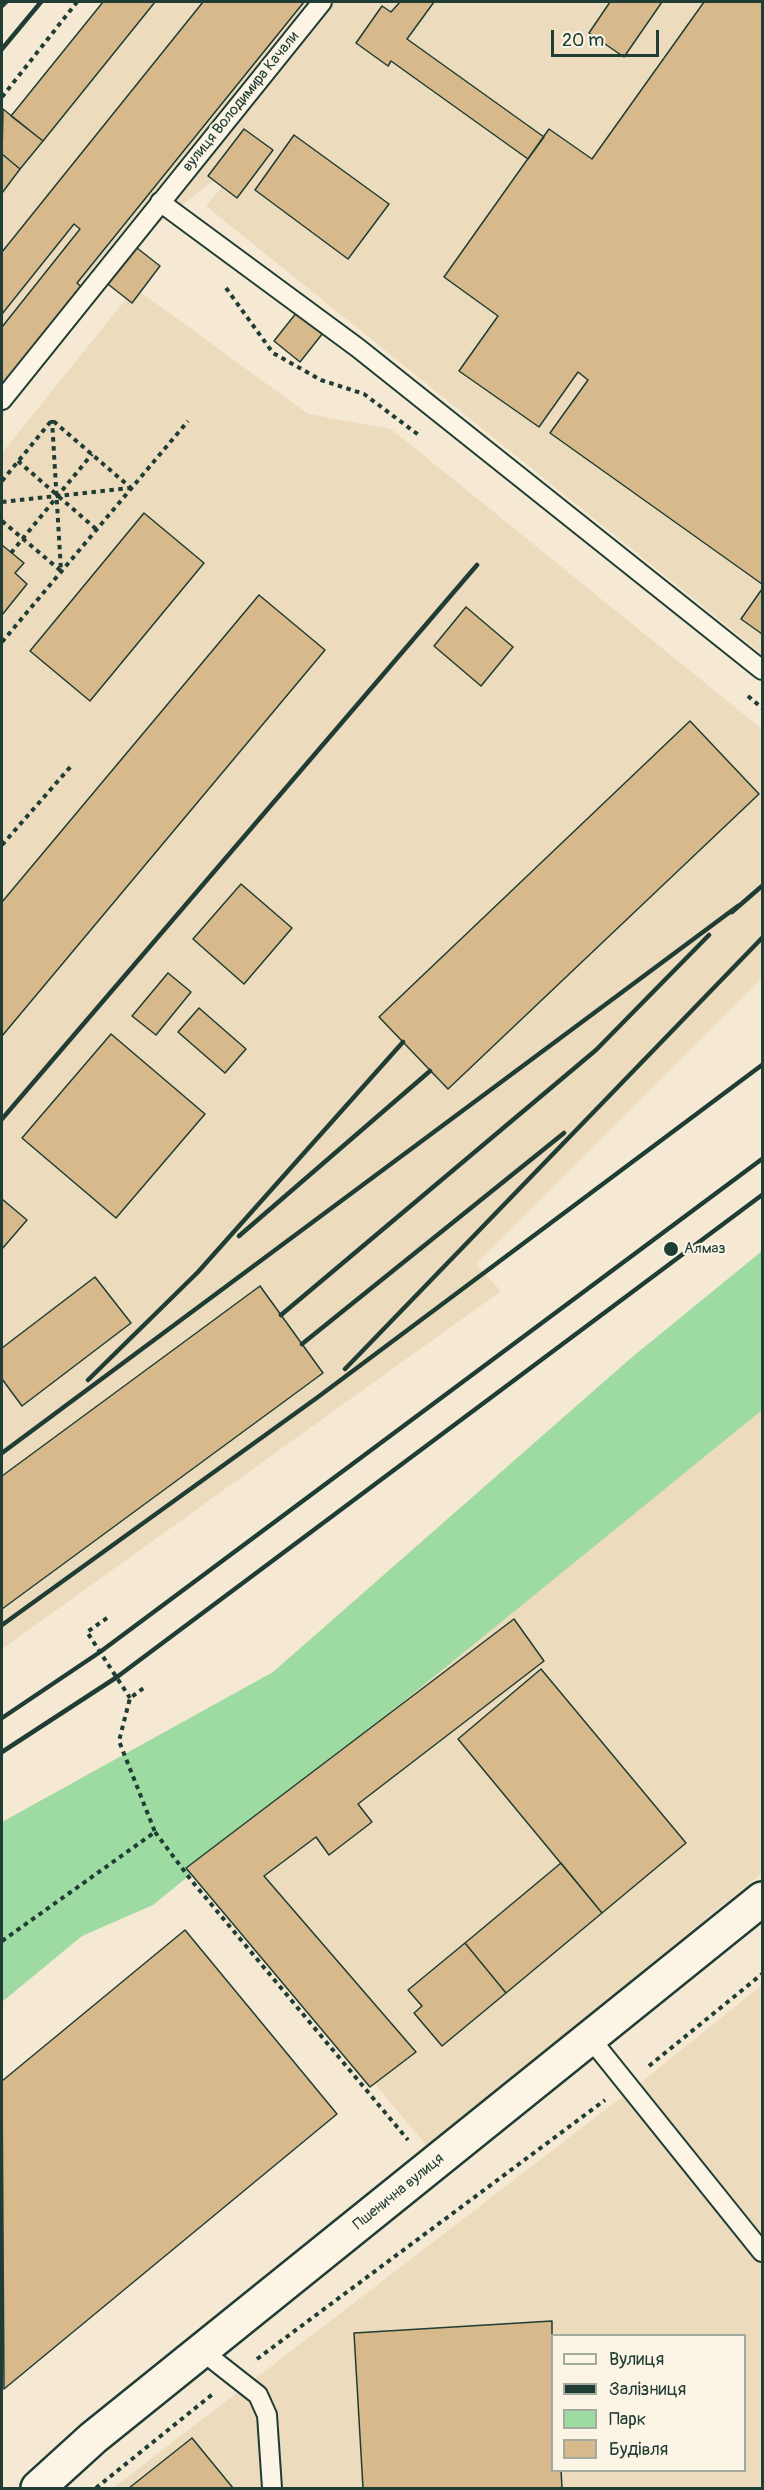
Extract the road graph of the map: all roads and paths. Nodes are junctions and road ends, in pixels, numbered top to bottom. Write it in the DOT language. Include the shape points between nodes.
graph roads {
  1 [pos="77,2"];
  2 [pos="322,2"];
  3 [pos="2,97"];
  4 [pos="160,202"];
  5 [pos="222,279"];
  6 [pos="2,400"];
  7 [pos="52,420"];
  8 [pos="188,421"];
  9 [pos="427,442"];
  10 [pos="92,454"];
  11 [pos="18,461"];
  12 [pos="2,481"];
  13 [pos="131,488"];
  14 [pos="57,496"];
  15 [pos="2,502"];
  16 [pos="2,521"];
  17 [pos="96,529"];
  18 [pos="21,537"];
  19 [pos="11,553"];
  20 [pos="61,571"];
  21 [pos="2,642"];
  22 [pos="762,670"];
  23 [pos="744,693"];
  24 [pos="762,708"];
  25 [pos="72,765"];
  26 [pos="2,845"];
  27 [pos="107,1618"];
  28 [pos="145,1687"];
  29 [pos="130,1698"];
  30 [pos="155,1832"];
  31 [pos="762,1899"];
  32 [pos="2,1941"];
  33 [pos="762,1974"];
  34 [pos="590,2038"];
  35 [pos="627,2083"];
  36 [pos="431,2166"];
  37 [pos="762,2252"];
  38 [pos="202,2351"];
  39 [pos="235,2376"];
  40 [pos="38,2488"];
  41 [pos="96,2488"];
  42 [pos="272,2488"];
  1 -- 3 [label="path"];
  2 -- 4 [label="lane, вулиця Володимира Качали"];
  4 -- 6 [label="lane, вулиця Володимира Качали"];
  4 -- 22 [label="lane" via="358,348"];
  5 -- 9 [label="path" via="232,300 273,353 321,380 364,394"];
  7 -- 10 [label="path"];
  7 -- 11 [label="path"];
  7 -- 14 [label="path"];
  8 -- 13 [label="path"];
  10 -- 13 [label="path"];
  10 -- 14 [label="path"];
  11 -- 12 [label="path"];
  11 -- 14 [label="path"];
  13 -- 14 [label="path"];
  13 -- 17 [label="path"];
  14 -- 15 [label="path"];
  14 -- 17 [label="path"];
  14 -- 18 [label="path"];
  14 -- 20 [label="path"];
  16 -- 18 [label="path"];
  17 -- 20 [label="path"];
  18 -- 19 [label="path"];
  18 -- 20 [label="path"];
  20 -- 21 [label="path"];
  23 -- 24 [label="path"];
  25 -- 26 [label="path"];
  27 -- 29 [label="path" via="87,1632"];
  28 -- 29 [label="path"];
  29 -- 30 [label="path" via="119,1741"];
  30 -- 32 [label="path"];
  30 -- 36 [label="path"];
  31 -- 34 [label="street, Пшенична вулиця"];
  33 -- 35 [label="path"];
  34 -- 35 [label="lane"];
  34 -- 36 [label="street, Пшенична вулиця"];
  35 -- 37 [label="lane"];
  35 -- 39 [label="path"];
  36 -- 38 [label="street, Пшенична вулиця"];
  38 -- 39 [label="lane"];
  38 -- 40 [label="street, Пшенична вулиця" via="93,2438"];
  39 -- 41 [label="path"];
  39 -- 42 [label="lane" via="258,2395 267,2415"];
}
